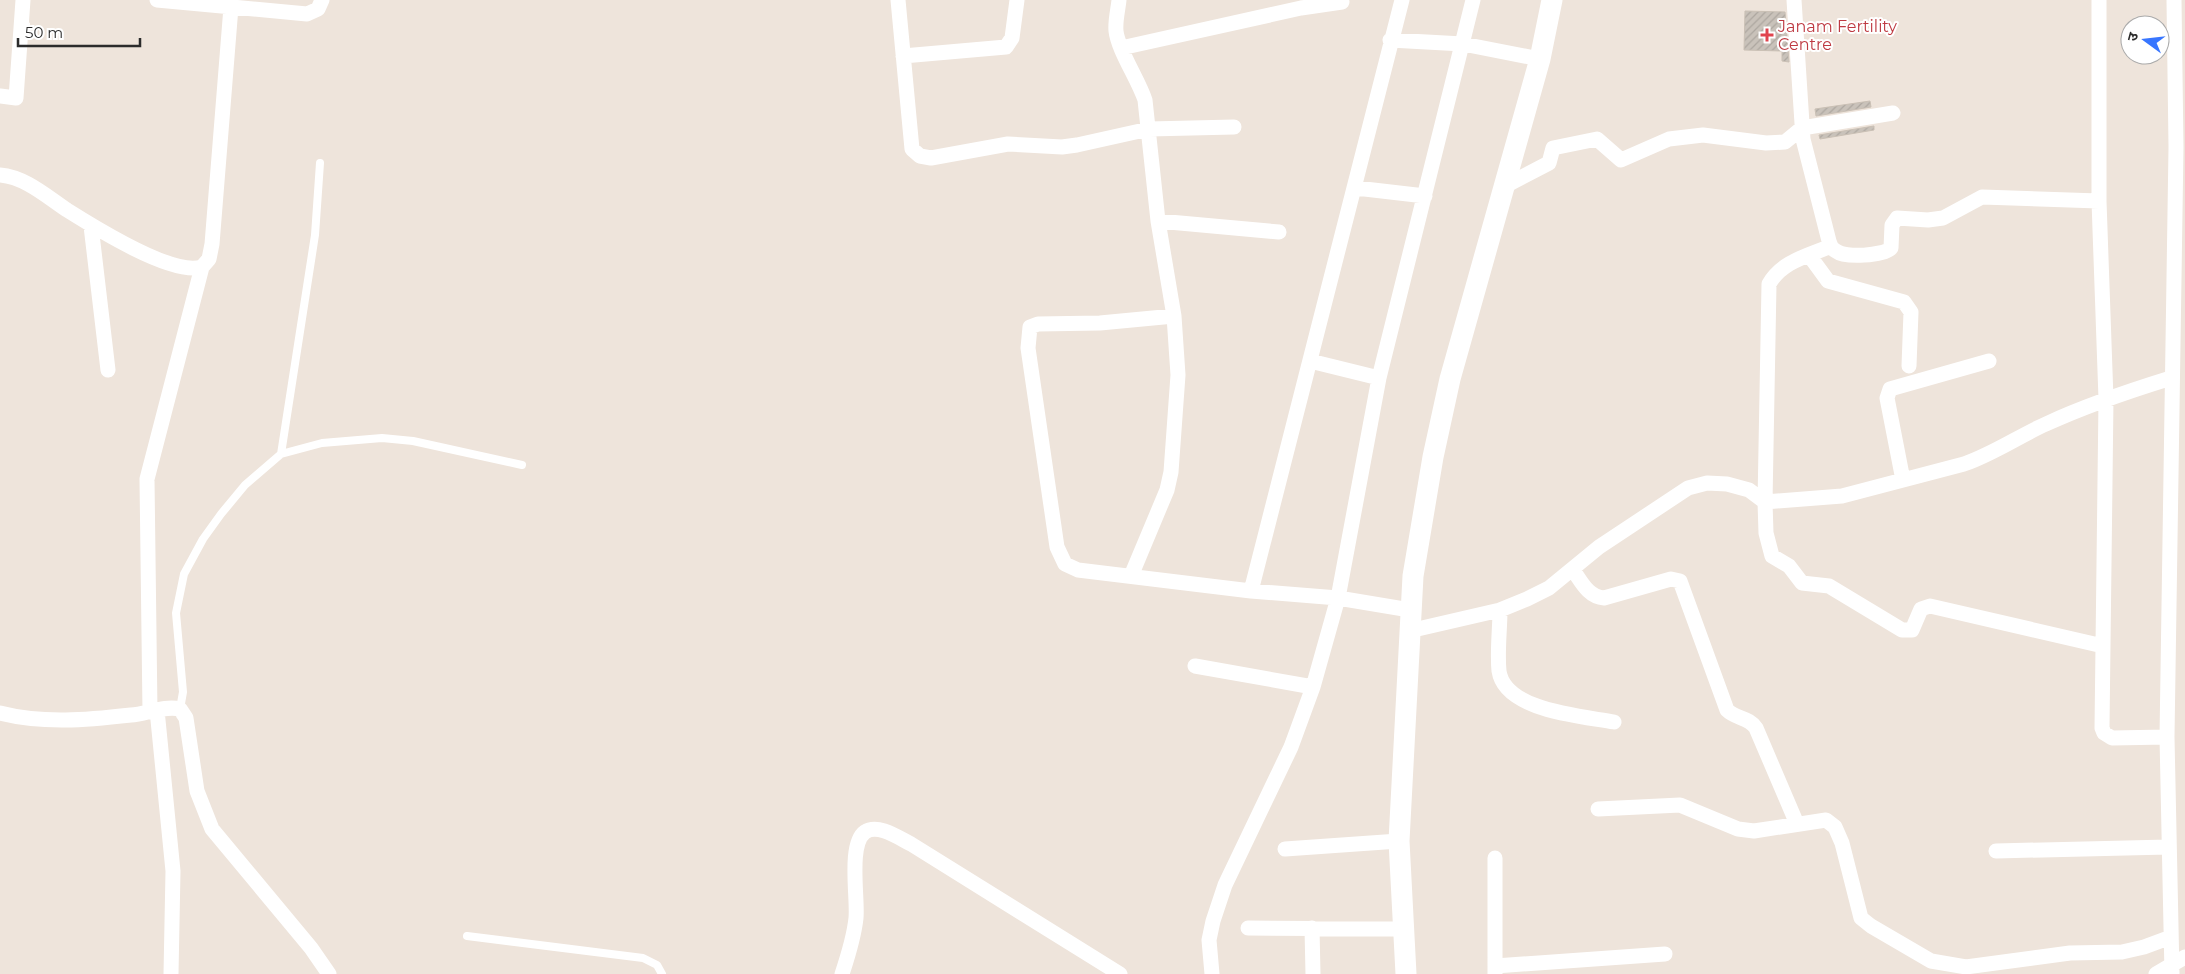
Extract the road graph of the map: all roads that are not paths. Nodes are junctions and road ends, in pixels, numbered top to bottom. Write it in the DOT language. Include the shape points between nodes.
graph roads {
  1 [pos="23,0"];
  2 [pos="158,0"];
  3 [pos="322,0"];
  4 [pos="898,0"];
  5 [pos="1017,0"];
  6 [pos="1119,0"];
  7 [pos="1402,0"];
  8 [pos="1473,0"];
  9 [pos="1552,0"];
  10 [pos="1794,0"];
  11 [pos="2099,0"];
  12 [pos="2174,0"];
  13 [pos="216,2"];
  14 [pos="1342,2"];
  15 [pos="231,7"];
  16 [pos="1390,40"];
  17 [pos="1463,44"];
  18 [pos="1121,48"];
  19 [pos="903,56"];
  20 [pos="1540,59"];
  21 [pos="0,96"];
  22 [pos="2180,111"];
  23 [pos="1893,112"];
  24 [pos="1234,126"];
  25 [pos="1802,128"];
  26 [pos="1149,129"];
  27 [pos="320,163"];
  28 [pos="0,176"];
  29 [pos="1503,187"];
  30 [pos="1356,188"];
  31 [pos="1425,196"];
  32 [pos="2098,201"];
  33 [pos="1158,221"];
  34 [pos="92,226"];
  35 [pos="1279,232"];
  36 [pos="1831,246"];
  37 [pos="1809,255"];
  38 [pos="202,267"];
  39 [pos="1174,316"];
  40 [pos="1310,361"];
  41 [pos="1989,361"];
  42 [pos="1908,366"];
  43 [pos="108,370"];
  44 [pos="1379,378"];
  45 [pos="2171,378"];
  46 [pos="2106,399"];
  47 [pos="281,454"];
  48 [pos="522,465"];
  49 [pos="1903,480"];
  50 [pos="1765,502"];
  51 [pos="1573,570"];
  52 [pos="1131,576"];
  53 [pos="1251,591"];
  54 [pos="1338,598"];
  55 [pos="1410,610"];
  56 [pos="1500,610"];
  57 [pos="1409,631"];
  58 [pos="2103,646"];
  59 [pos="1195,666"];
  60 [pos="1313,687"];
  61 [pos="180,709"];
  62 [pos="154,711"];
  63 [pos="0,712"];
  64 [pos="1614,722"];
  65 [pos="2168,737"];
  66 [pos="1598,809"];
  67 [pos="1797,824"];
  68 [pos="1400,841"];
  69 [pos="2168,847"];
  70 [pos="1285,849"];
  71 [pos="1996,851"];
  72 [pos="1495,858"];
  73 [pos="1248,928"];
  74 [pos="1312,928"];
  75 [pos="1404,929"];
  76 [pos="467,936"];
  77 [pos="2171,937"];
  78 [pos="1665,954"];
  79 [pos="2178,964"];
  80 [pos="1495,970"];
  81 [pos="171,974"];
  82 [pos="328,974"];
  83 [pos="662,974"];
  84 [pos="842,974"];
  85 [pos="1120,974"];
  86 [pos="1212,974"];
  87 [pos="1313,974"];
  88 [pos="1406,974"];
  89 [pos="2156,974"];
  1 -- 21 [label="street" via="16,98"];
  2 -- 13 [label="street"];
  3 -- 15 [label="street" via="318,9 307,14"];
  4 -- 19 [label="street"];
  5 -- 19 [label="street" via="1012,38 1006,47"];
  6 -- 18 [label="street" via="1116,28"];
  7 -- 16 [label="street"];
  8 -- 17 [label="street"];
  9 -- 20 [label="street"];
  10 -- 25 [label="street"];
  11 -- 32 [label="street"];
  12 -- 22 [label="street"];
  13 -- 15 [label="street"];
  14 -- 18 [label="street"];
  15 -- 38 [label="street" via="212,244 209,259"];
  16 -- 17 [label="street"];
  16 -- 30 [label="street"];
  17 -- 20 [label="street"];
  17 -- 31 [label="street"];
  18 -- 26 [label="street" via="1138,80"];
  19 -- 26 [label="street" via="912,149 920,156 931,158 1008,144 1078,146"];
  20 -- 29 [label="street"];
  22 -- 45 [label="street"];
  23 -- 25 [label="street"];
  24 -- 26 [label="street"];
  25 -- 29 [label="street" via="1785,142 1766,143 1703,135 1669,139 1621,160 1597,139 1553,148 1549,163"];
  25 -- 36 [label="street" via="1805,152"];
  26 -- 33 [label="street"];
  27 -- 47 [label="lane" via="315,235"];
  28 -- 34 [label="street" via="18,178"];
  29 -- 55 [label="street" via="1450,379 1421,528"];
  30 -- 31 [label="street"];
  30 -- 40 [label="street"];
  31 -- 44 [label="street"];
  32 -- 36 [label="street" via="1982,197 1943,218 1897,218 1892,225 1891,248 1883,254 1843,254"];
  32 -- 46 [label="street"];
  33 -- 35 [label="street"];
  33 -- 39 [label="street"];
  34 -- 38 [label="street" via="167,263 186,268"];
  34 -- 43 [label="street"];
  36 -- 37 [label="street"];
  37 -- 42 [label="street" via="1828,281 1904,302 1910,312"];
  37 -- 50 [label="street" via="1796,259 1775,274 1769,284"];
  38 -- 62 [label="street" via="198,293 147,479"];
  39 -- 52 [label="street" via="1178,375 1172,472"];
  39 -- 52 [label="street" via="1100,323 1038,324 1030,327 1028,335 1060,557 1065,564 1078,570"];
  40 -- 44 [label="street"];
  40 -- 53 [label="street"];
  41 -- 49 [label="street" via="1890,389 1887,398"];
  44 -- 54 [label="street"];
  45 -- 46 [label="street"];
  45 -- 65 [label="street"];
  46 -- 49 [label="street" via="2048,423 1977,459"];
  46 -- 58 [label="street"];
  47 -- 48 [label="lane" via="322,444 382,438 413,441"];
  47 -- 61 [label="lane" via="245,485 221,514 184,574 176,613 183,692"];
  49 -- 50 [label="street" via="1834,498"];
  50 -- 51 [label="street" via="1749,490 1727,484 1707,483 1688,488 1622,530"];
  50 -- 58 [label="street" via="1766,533 1772,556 1789,566 1802,583 1829,586 1902,630 1912,630 1921,609 1930,606"];
  51 -- 56 [label="street" via="1549,588"];
  51 -- 67 [label="street" via="1591,594 1604,598 1672,580 1680,582 1727,710 1748,719 1756,728"];
  52 -- 53 [label="street"];
  53 -- 54 [label="street"];
  54 -- 55 [label="street"];
  54 -- 60 [label="street"];
  55 -- 57 [label="street"];
  56 -- 57 [label="street"];
  56 -- 64 [label="street" via="1499,671 1507,689 1534,705"];
  57 -- 68 [label="street"];
  58 -- 65 [label="street" via="2104,733 2112,738"];
  59 -- 60 [label="street"];
  60 -- 86 [label="street" via="1291,747 1225,884 1209,940"];
  61 -- 62 [label="street" via="169,707"];
  61 -- 82 [label="street" via="186,718 197,791 212,829 311,948"];
  62 -- 63 [label="street" via="68,721"];
  62 -- 81 [label="street" via="173,872"];
  65 -- 69 [label="street"];
  66 -- 67 [label="street" via="1671,804 1746,831"];
  67 -- 77 [label="street" via="1819,820 1830,822 1842,843 1861,918 1931,961 1966,967 2070,953 2122,952"];
  68 -- 70 [label="street"];
  68 -- 75 [label="street"];
  69 -- 71 [label="street"];
  69 -- 77 [label="street"];
  72 -- 80 [label="street"];
  73 -- 74 [label="street"];
  74 -- 75 [label="street"];
  74 -- 87 [label="street"];
  75 -- 88 [label="street"];
  76 -- 83 [label="lane" via="643,958 657,965"];
  77 -- 79 [label="street"];
  78 -- 80 [label="street"];
  79 -- 89 [label="street"];
  84 -- 85 [label="street" via="851,948 856,917 855,856 858,842 869,830 890,833 911,844"];
}
